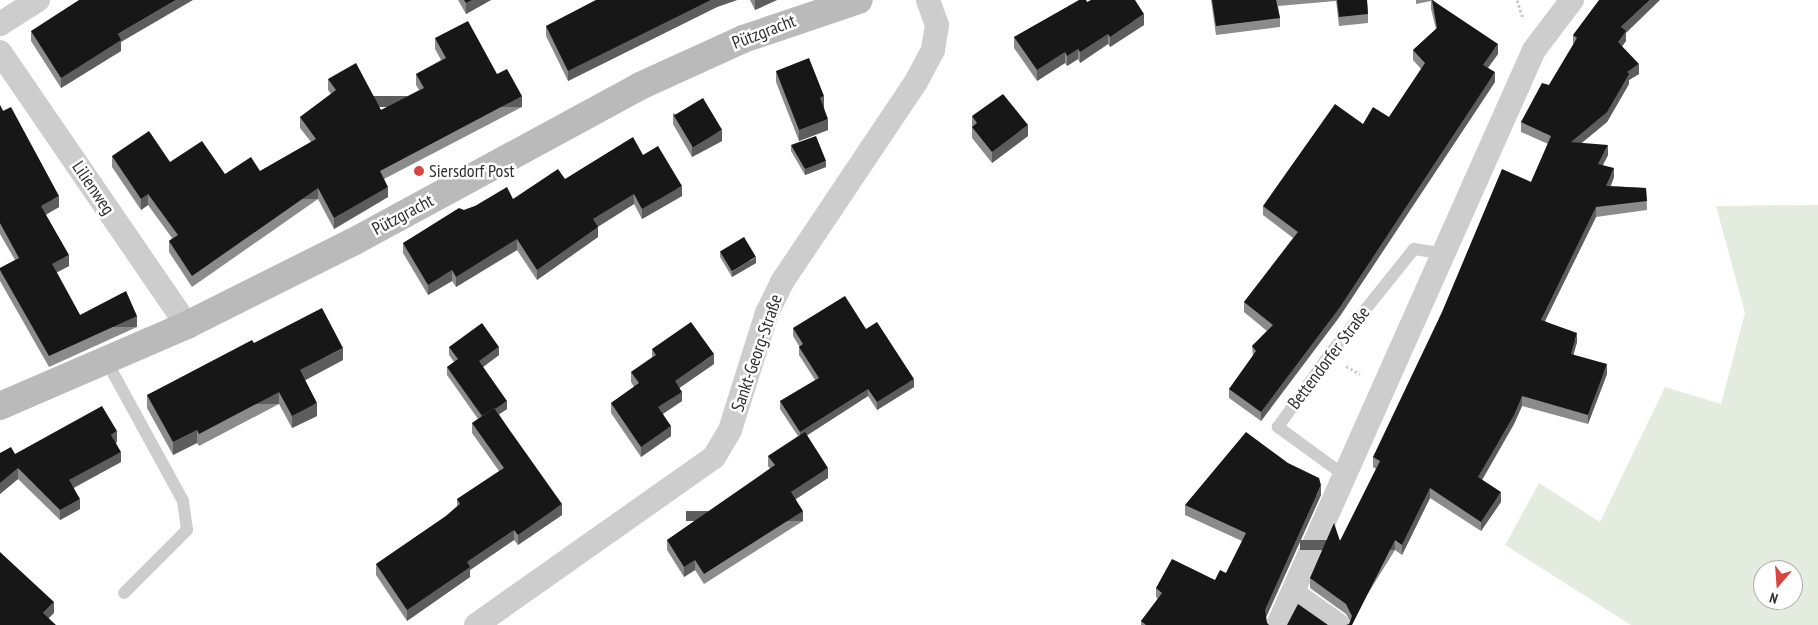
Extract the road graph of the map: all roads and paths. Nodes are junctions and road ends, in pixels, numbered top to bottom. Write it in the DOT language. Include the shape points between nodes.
graph roads {
  1 [pos="38,0"];
  2 [pos="859,0"];
  3 [pos="928,0"];
  4 [pos="1572,0"];
  5 [pos="0,24"];
  6 [pos="0,52"];
  7 [pos="1444,254"];
  8 [pos="187,325"];
  9 [pos="1329,355"];
  10 [pos="107,362"];
  11 [pos="1383,388"];
  12 [pos="0,406"];
  13 [pos="1344,475"];
  14 [pos="124,593"];
  15 [pos="1293,593"];
  16 [pos="476,625"];
  17 [pos="1278,625"];
  18 [pos="1338,625"];
  1 -- 5 [label="street"];
  2 -- 8 [label="main road, Pützgracht" via="743,39 640,86 352,242"];
  3 -- 16 [label="street, Sankt-Georg-Straße" via="937,25 933,50 916,82 782,282 767,312 730,430 714,456"];
  4 -- 7 [label="street" via="1534,50"];
  6 -- 8 [label="street, Lilienweg"];
  7 -- 9 [label="lane, Bettendorfer Straße" via="1414,249"];
  7 -- 11 [label="street"];
  8 -- 10 [label="main road, Pützgracht"];
  9 -- 11 [label="path"];
  9 -- 13 [label="lane, Bettendorfer Straße" via="1278,427"];
  10 -- 12 [label="main road, Pützgracht"];
  10 -- 14 [label="lane" via="183,502 187,530"];
  11 -- 13 [label="street"];
  13 -- 15 [label="street"];
  15 -- 17 [label="street"];
  15 -- 18 [label="street"];
}
